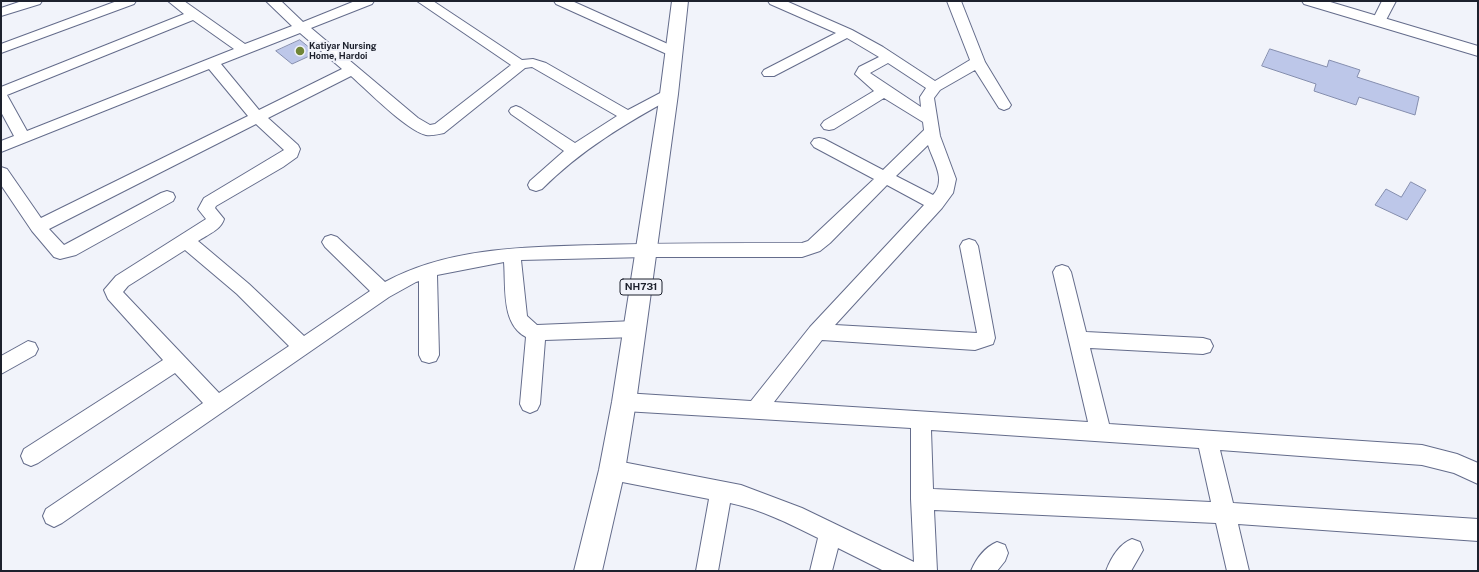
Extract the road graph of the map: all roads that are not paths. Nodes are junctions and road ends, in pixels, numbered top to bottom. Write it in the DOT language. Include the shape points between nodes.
graph roads {
  1 [pos="35,1"];
  2 [pos="129,1"];
  3 [pos="175,1"];
  4 [pos="273,1"];
  5 [pos="367,1"];
  6 [pos="424,1"];
  7 [pos="561,1"];
  8 [pos="680,1"];
  9 [pos="775,1"];
  10 [pos="954,1"];
  11 [pos="1310,1"];
  12 [pos="1328,1"];
  13 [pos="1389,1"];
  14 [pos="15,4"];
  15 [pos="1,12"];
  16 [pos="193,15"];
  17 [pos="1381,17"];
  18 [pos="300,26"];
  19 [pos="847,33"];
  20 [pos="1478,46"];
  21 [pos="1,49"];
  22 [pos="244,50"];
  23 [pos="1478,51"];
  24 [pos="674,52"];
  25 [pos="888,57"];
  26 [pos="978,62"];
  27 [pos="212,63"];
  28 [pos="520,65"];
  29 [pos="352,70"];
  30 [pos="769,73"];
  31 [pos="935,87"];
  32 [pos="884,91"];
  33 [pos="1,92"];
  34 [pos="669,94"];
  35 [pos="1,98"];
  36 [pos="1004,105"];
  37 [pos="516,111"];
  38 [pos="256,116"];
  39 [pos="628,116"];
  40 [pos="829,125"];
  41 [pos="931,125"];
  42 [pos="23,138"];
  43 [pos="819,143"];
  44 [pos="1,147"];
  45 [pos="575,151"];
  46 [pos="1,173"];
  47 [pos="884,177"];
  48 [pos="536,185"];
  49 [pos="167,197"];
  50 [pos="936,204"];
  51 [pos="38,227"];
  52 [pos="185,240"];
  53 [pos="331,242"];
  54 [pos="969,246"];
  55 [pos="646,250"];
  56 [pos="512,254"];
  57 [pos="428,271"];
  58 [pos="1062,272"];
  59 [pos="383,292"];
  60 [pos="636,329"];
  61 [pos="817,332"];
  62 [pos="536,333"];
  63 [pos="1079,340"];
  64 [pos="1203,346"];
  65 [pos="303,347"];
  66 [pos="28,349"];
  67 [pos="430,355"];
  68 [pos="177,361"];
  69 [pos="1,366"];
  70 [pos="624,402"];
  71 [pos="530,404"];
  72 [pos="218,405"];
  73 [pos="755,411"];
  74 [pos="921,420"];
  75 [pos="1101,433"];
  76 [pos="1207,440"];
  77 [pos="31,456"];
  78 [pos="612,470"];
  79 [pos="1478,474"];
  80 [pos="721,490"];
  81 [pos="922,499"];
  82 [pos="1224,513"];
  83 [pos="54,516"];
  84 [pos="1478,530"];
  85 [pos="830,532"];
  86 [pos="1132,550"];
  87 [pos="997,553"];
  88 [pos="588,571"];
  89 [pos="707,571"];
  90 [pos="821,571"];
  91 [pos="908,571"];
  92 [pos="926,571"];
  93 [pos="982,571"];
  94 [pos="1117,571"];
  95 [pos="1238,571"];
  1 -- 14 [label="street"];
  2 -- 21 [label="street"];
  3 -- 16 [label="street"];
  4 -- 18 [label="street"];
  5 -- 18 [label="street"];
  6 -- 28 [label="street"];
  7 -- 24 [label="street"];
  8 -- 24 [label="main road, NH731"];
  9 -- 19 [label="street"];
  10 -- 26 [label="street"];
  11 -- 23 [label="main road"];
  12 -- 17 [label="main road"];
  13 -- 17 [label="street"];
  14 -- 15 [label="street"];
  16 -- 22 [label="street"];
  16 -- 33 [label="street"];
  17 -- 20 [label="main road"];
  18 -- 22 [label="street"];
  18 -- 29 [label="street"];
  19 -- 25 [label="street"];
  19 -- 30 [label="street"];
  22 -- 27 [label="street"];
  24 -- 34 [label="main road, NH731"];
  25 -- 31 [label="street"];
  25 -- 32 [label="street" via="864,70 862,74"];
  26 -- 31 [label="street"];
  26 -- 36 [label="street"];
  27 -- 38 [label="street"];
  27 -- 42 [label="street"];
  28 -- 29 [label="street" via="439,129 433,131 413,122"];
  28 -- 39 [label="street" via="534,62"];
  29 -- 38 [label="street"];
  31 -- 41 [label="street" via="927,97"];
  32 -- 40 [label="street"];
  32 -- 41 [label="street"];
  34 -- 39 [label="street"];
  34 -- 55 [label="main road, NH731"];
  35 -- 42 [label="street"];
  37 -- 45 [label="street"];
  38 -- 51 [label="street"];
  38 -- 52 [label="street" via="292,149 291,153 210,202 206,209 216,219 215,222"];
  39 -- 45 [label="street"];
  41 -- 47 [label="street"];
  41 -- 50 [label="street" via="934,141 949,177 945,193"];
  42 -- 44 [label="street"];
  43 -- 47 [label="street"];
  45 -- 48 [label="street"];
  46 -- 51 [label="street"];
  47 -- 50 [label="street"];
  47 -- 55 [label="street" via="814,246 802,250"];
  49 -- 51 [label="street" via="64,252 57,250"];
  50 -- 61 [label="street"];
  52 -- 65 [label="street" via="243,289"];
  52 -- 68 [label="street" via="122,281 113,290"];
  53 -- 59 [label="street"];
  54 -- 61 [label="street" via="986,332 986,338 982,341"];
  55 -- 56 [label="street"];
  55 -- 60 [label="main road, NH731"];
  56 -- 57 [label="street"];
  56 -- 62 [label="street" via="518,317 522,325"];
  57 -- 59 [label="street" via="410,277"];
  57 -- 67 [label="street"];
  58 -- 63 [label="street"];
  59 -- 65 [label="street"];
  60 -- 62 [label="street"];
  60 -- 70 [label="main road, NH731"];
  61 -- 73 [label="street"];
  62 -- 71 [label="street"];
  63 -- 64 [label="street"];
  63 -- 75 [label="street"];
  65 -- 72 [label="street"];
  66 -- 69 [label="street"];
  68 -- 72 [label="street"];
  68 -- 77 [label="street"];
  70 -- 73 [label="street"];
  70 -- 78 [label="main road, NH731"];
  72 -- 83 [label="street"];
  73 -- 74 [label="street"];
  74 -- 75 [label="street"];
  74 -- 81 [label="street"];
  75 -- 76 [label="street"];
  76 -- 79 [label="street" via="1422,455 1457,464"];
  76 -- 82 [label="street"];
  78 -- 80 [label="street"];
  78 -- 88 [label="main road, NH731"];
  80 -- 85 [label="street" via="794,515"];
  80 -- 89 [label="street"];
  81 -- 82 [label="street"];
  81 -- 92 [label="street"];
  82 -- 84 [label="street"];
  82 -- 95 [label="street"];
  85 -- 90 [label="street"];
  85 -- 91 [label="street"];
  86 -- 94 [label="street"];
  87 -- 93 [label="street"];
}
